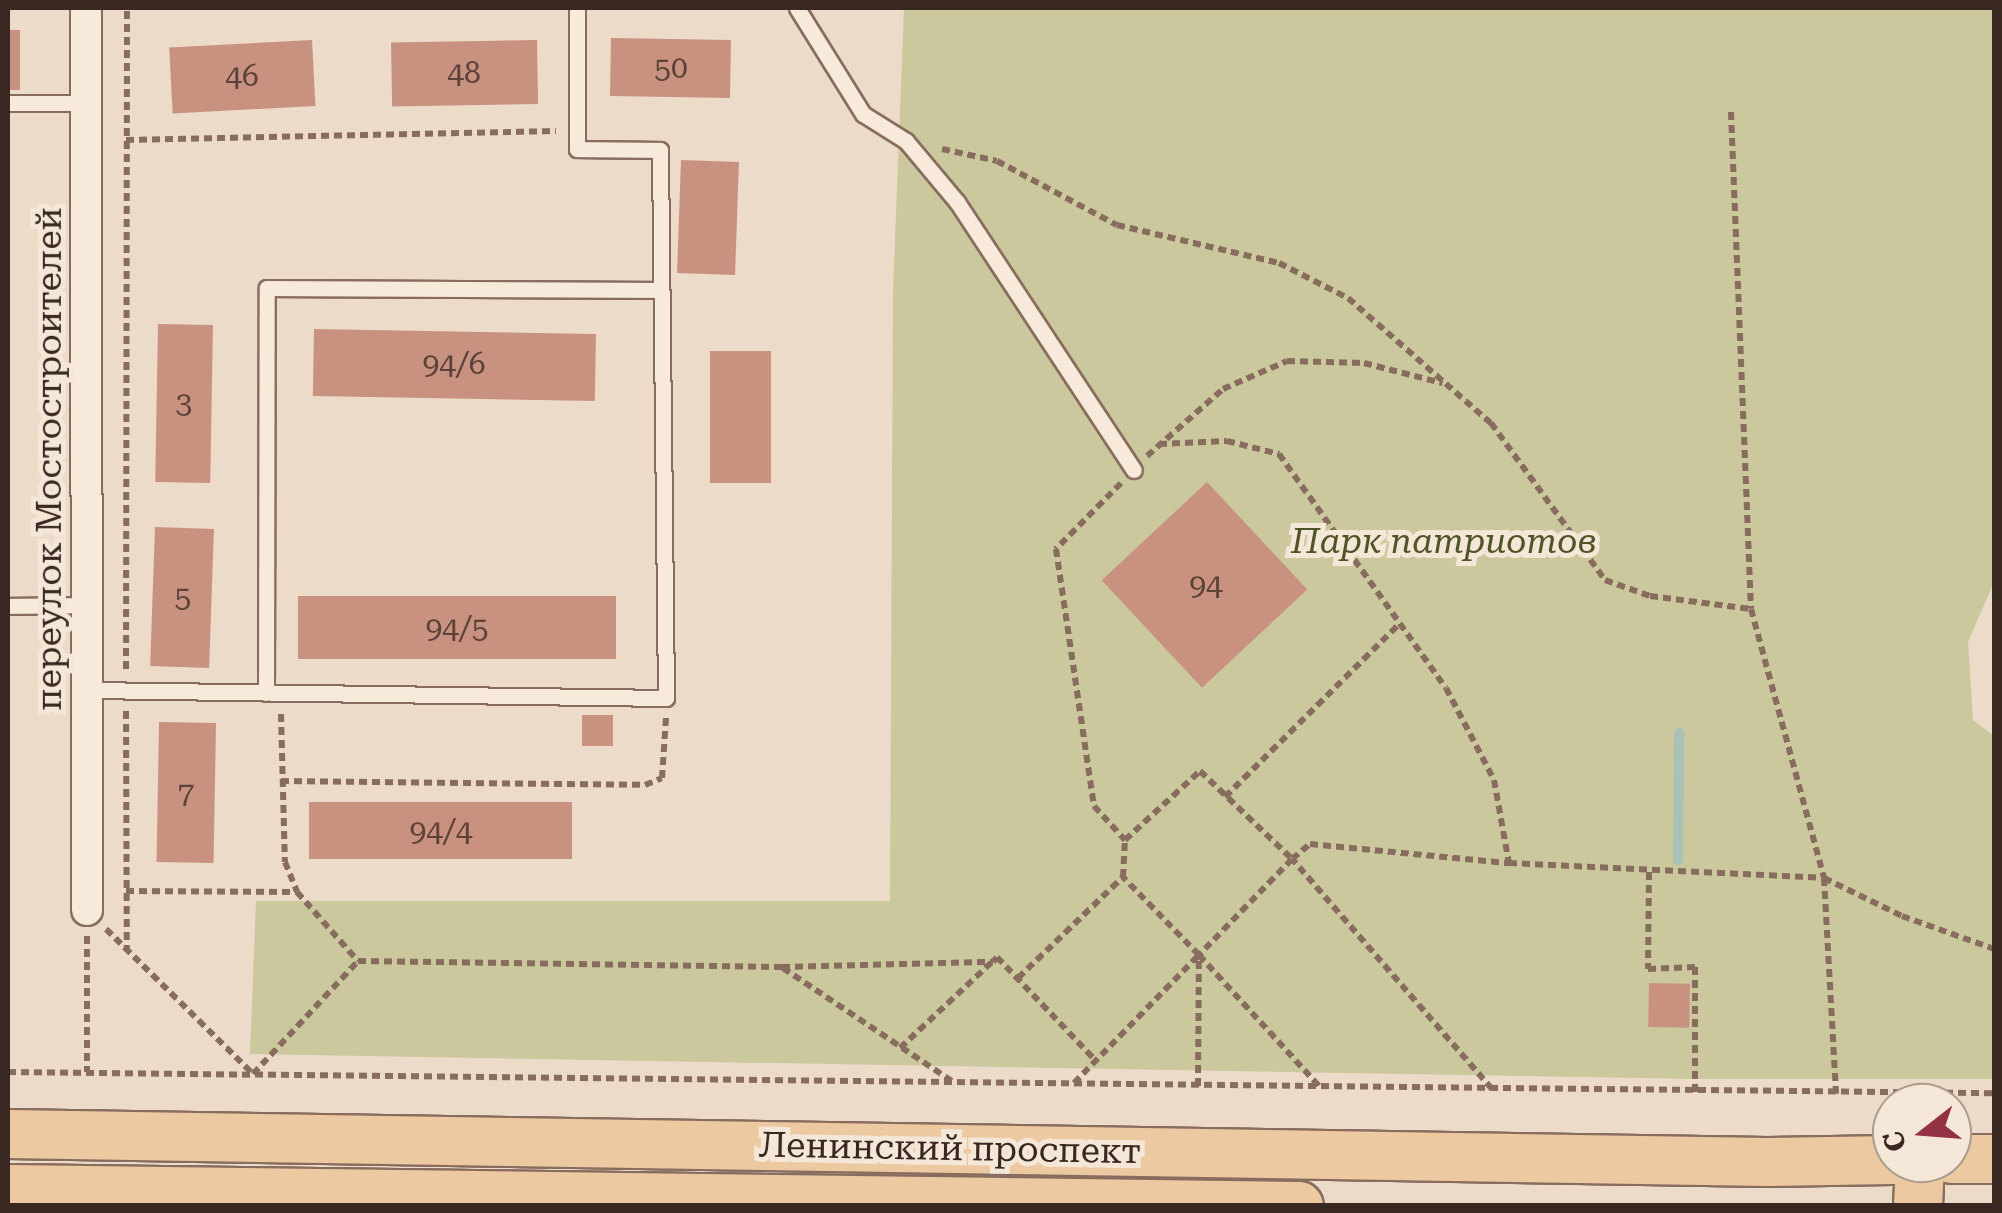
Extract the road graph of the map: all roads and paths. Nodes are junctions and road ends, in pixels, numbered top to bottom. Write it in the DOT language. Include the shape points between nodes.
graph roads {
  1 [pos="86,8"];
  2 [pos="127,8"];
  3 [pos="576,8"];
  4 [pos="797,8"];
  5 [pos="86,102"];
  6 [pos="8,103"];
  7 [pos="1731,112"];
  8 [pos="578,130"];
  9 [pos="126,140"];
  10 [pos="906,141"];
  11 [pos="661,290"];
  12 [pos="1443,383"];
  13 [pos="1159,444"];
  14 [pos="1134,470"];
  15 [pos="88,605"];
  16 [pos="8,606"];
  17 [pos="1751,609"];
  18 [pos="1400,623"];
  19 [pos="88,690"];
  20 [pos="126,691"];
  21 [pos="273,693"];
  22 [pos="666,698"];
  23 [pos="281,780"];
  24 [pos="1225,796"];
  25 [pos="1124,840"];
  26 [pos="1292,859"];
  27 [pos="1509,863"];
  28 [pos="1649,872"];
  29 [pos="1123,877"];
  30 [pos="1824,878"];
  31 [pos="126,891"];
  32 [pos="297,892"];
  33 [pos="87,910"];
  34 [pos="127,950"];
  35 [pos="1994,950"];
  36 [pos="1199,955"];
  37 [pos="358,960"];
  38 [pos="993,962"];
  39 [pos="782,967"];
  40 [pos="1018,978"];
  41 [pos="900,1048"];
  42 [pos="1096,1061"];
  43 [pos="8,1072"];
  44 [pos="88,1072"];
  45 [pos="253,1074"];
  46 [pos="953,1082"];
  47 [pos="1074,1084"];
  48 [pos="1198,1086"];
  49 [pos="1320,1087"];
  50 [pos="1493,1090"];
  51 [pos="1695,1092"];
  52 [pos="1994,1093"];
  53 [pos="1836,1094"];
  54 [pos="8,1134"];
  55 [pos="1872,1160"];
  56 [pos="8,1188"];
  57 [pos="1299,1206"];
  1 -- 5 [label="street, переулок Мостостроителей"];
  2 -- 9 [label="path"];
  3 -- 8 [label="lane"];
  4 -- 10 [label="lane" via="863,114"];
  5 -- 6 [label="lane"];
  5 -- 15 [label="street, переулок Мостостроителей"];
  7 -- 17 [label="path"];
  8 -- 9 [label="path"];
  8 -- 11 [label="lane" via="577,150 660,150"];
  9 -- 20 [label="path"];
  10 -- 12 [label="path" via="997,162 1117,225 1279,263 1348,298"];
  10 -- 14 [label="lane" via="957,202"];
  11 -- 21 [label="lane" via="267,288"];
  11 -- 22 [label="lane"];
  12 -- 13 [label="path" via="1364,364 1287,361 1223,389"];
  12 -- 17 [label="path" via="1491,423 1605,580 1650,596"];
  13 -- 14 [label="path"];
  13 -- 18 [label="path" via="1227,440 1279,454"];
  14 -- 25 [label="path" via="1056,550 1094,806"];
  15 -- 16 [label="lane"];
  15 -- 19 [label="street, переулок Мостостроителей"];
  17 -- 30 [label="path"];
  18 -- 24 [label="path"];
  18 -- 27 [label="path" via="1446,688 1494,780"];
  19 -- 20 [label="lane"];
  19 -- 33 [label="street, переулок Мостостроителей"];
  20 -- 21 [label="lane"];
  20 -- 31 [label="path"];
  21 -- 22 [label="lane"];
  21 -- 23 [label="path"];
  22 -- 23 [label="path" via="662,778 645,785"];
  23 -- 32 [label="path" via="285,862"];
  24 -- 25 [label="path" via="1200,771"];
  24 -- 26 [label="path"];
  25 -- 29 [label="path"];
  26 -- 27 [label="path" via="1310,844"];
  26 -- 36 [label="path"];
  26 -- 50 [label="path"];
  27 -- 28 [label="path"];
  28 -- 30 [label="path"];
  28 -- 51 [label="path" via="1648,969 1695,968"];
  29 -- 36 [label="path"];
  29 -- 40 [label="path"];
  30 -- 35 [label="path"];
  30 -- 53 [label="path"];
  31 -- 32 [label="path"];
  31 -- 34 [label="path"];
  32 -- 37 [label="path"];
  33 -- 34 [label="path"];
  33 -- 44 [label="path"];
  34 -- 45 [label="path"];
  36 -- 42 [label="path"];
  36 -- 48 [label="path"];
  36 -- 49 [label="path"];
  37 -- 39 [label="path"];
  37 -- 45 [label="path"];
  38 -- 39 [label="path"];
  38 -- 40 [label="path" via="997,957"];
  38 -- 41 [label="path"];
  39 -- 41 [label="path"];
  40 -- 42 [label="path"];
  41 -- 46 [label="path"];
  42 -- 47 [label="path"];
  43 -- 44 [label="path"];
  44 -- 45 [label="path"];
  45 -- 46 [label="path"];
  46 -- 47 [label="path"];
  47 -- 48 [label="path"];
  48 -- 49 [label="path"];
  49 -- 50 [label="path"];
  50 -- 51 [label="path"];
  51 -- 53 [label="path"];
  52 -- 53 [label="path"];
  54 -- 55 [label="main road, Ленинский проспект"];
  56 -- 57 [label="main road, Ленинский проспект"];
}
